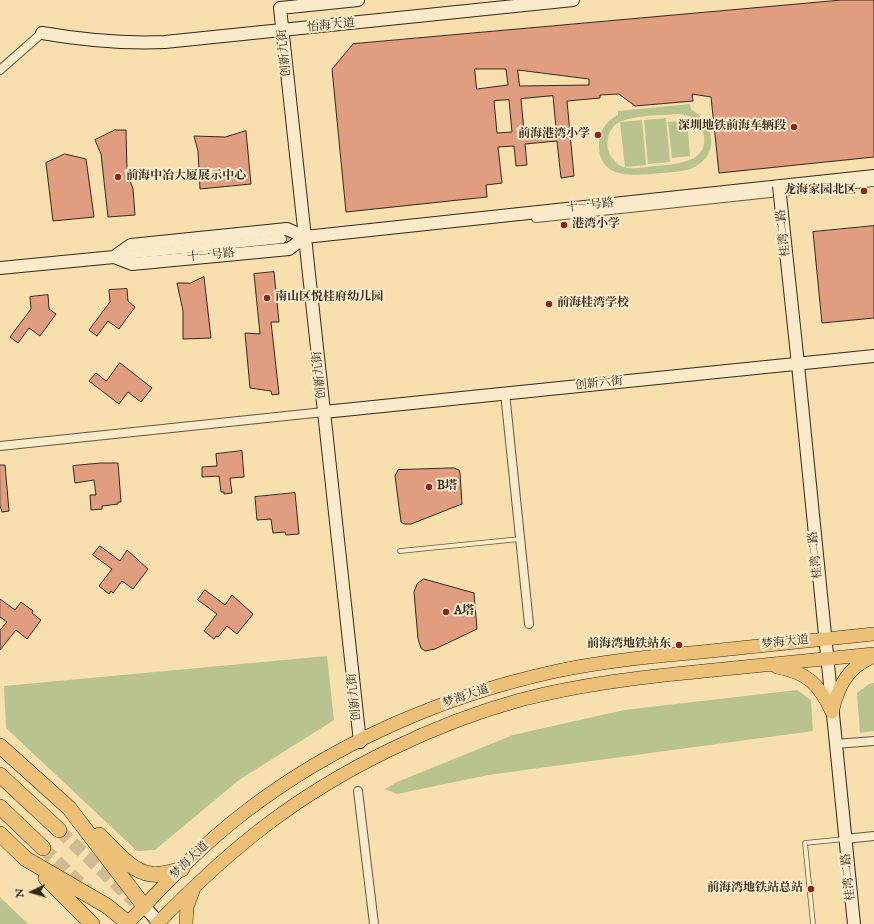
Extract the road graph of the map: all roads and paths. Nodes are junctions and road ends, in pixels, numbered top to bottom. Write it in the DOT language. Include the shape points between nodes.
graph roads {
  1 [pos="358,0"];
  2 [pos="573,0"];
  3 [pos="280,8"];
  4 [pos="283,30"];
  5 [pos="42,33"];
  6 [pos="0,70"];
  7 [pos="874,176"];
  8 [pos="874,182"];
  9 [pos="780,186"];
  10 [pos="424,230"];
  11 [pos="305,237"];
  12 [pos="282,239"];
  13 [pos="114,257"];
  14 [pos="0,268"];
  15 [pos="874,356"];
  16 [pos="797,359"];
  17 [pos="504,393"];
  18 [pos="324,412"];
  19 [pos="0,446"];
  20 [pos="520,539"];
  21 [pos="400,551"];
  22 [pos="529,624"];
  23 [pos="874,634"];
  24 [pos="824,639"];
  25 [pos="874,655"];
  26 [pos="826,659"];
  27 [pos="765,665"];
  28 [pos="832,712"];
  29 [pos="0,738"];
  30 [pos="874,741"];
  31 [pos="360,742"];
  32 [pos="835,744"];
  33 [pos="0,746"];
  34 [pos="24,768"];
  35 [pos="0,775"];
  36 [pos="358,790"];
  37 [pos="0,807"];
  38 [pos="69,808"];
  39 [pos="59,830"];
  40 [pos="0,834"];
  41 [pos="874,836"];
  42 [pos="845,839"];
  43 [pos="43,848"];
  44 [pos="26,859"];
  45 [pos="182,869"];
  46 [pos="195,886"];
  47 [pos="144,906"];
  48 [pos="92,924"];
  49 [pos="128,924"];
  50 [pos="159,924"];
  51 [pos="186,924"];
  52 [pos="374,924"];
  53 [pos="813,924"];
  54 [pos="854,924"];
  1 -- 3 [label="street, 怡海大道"];
  2 -- 4 [label="street, 怡海大道"];
  3 -- 4 [label="street, 创新九街"];
  4 -- 5 [label="street, 怡海大道" via="138,43 84,40"];
  4 -- 11 [label="street, 创新九街"];
  5 -- 6 [label="street"];
  7 -- 9 [label="street, 十一号路"];
  8 -- 10 [label="street"];
  9 -- 11 [label="street, 十一号路"];
  9 -- 16 [label="street, 桂湾二路, bridge"];
  11 -- 13 [label="street, 十一号路" via="289,248 132,264"];
  11 -- 13 [label="street, 十一号路" via="286,229 131,245"];
  11 -- 18 [label="street, 创新九街"];
  12 -- 13 [label="street"];
  13 -- 14 [label="street, 十一号路"];
  15 -- 16 [label="street, 创新六街"];
  16 -- 17 [label="street, 创新六街"];
  16 -- 24 [label="street, 桂湾二路"];
  17 -- 18 [label="street, 创新六街"];
  17 -- 20 [label="street"];
  18 -- 19 [label="street"];
  18 -- 31 [label="street, 创新九街"];
  20 -- 21 [label="lane"];
  20 -- 22 [label="street"];
  23 -- 24 [label="main road, 梦海大道"];
  24 -- 26 [label="street, 桂湾二路"];
  24 -- 31 [label="main road, 梦海大道" via="674,654 559,671 484,690 439,706"];
  25 -- 26 [label="main road, 梦海大道"];
  25 -- 28 [label="main road" via="860,663 843,679"];
  26 -- 27 [label="main road, 梦海大道"];
  26 -- 28 [label="street, 桂湾二路"];
  27 -- 28 [label="main road" via="788,669 810,679 820,690"];
  27 -- 46 [label="main road, 梦海大道" via="593,684 521,700 453,723 362,764 316,791 269,823"];
  28 -- 32 [label="street, 桂湾二路"];
  29 -- 34 [label="highway"];
  30 -- 32 [label="street"];
  31 -- 45 [label="main road, 梦海大道" via="287,781 223,830"];
  32 -- 42 [label="street, 桂湾二路"];
  33 -- 34 [label="highway"];
  34 -- 38 [label="highway"];
  35 -- 39 [label="highway"];
  36 -- 52 [label="street"];
  37 -- 43 [label="highway"];
  38 -- 45 [label="highway" via="139,870 157,875"];
  38 -- 47 [label="highway"];
  40 -- 44 [label="highway"];
  41 -- 42 [label="street"];
  42 -- 53 [label="lane" via="805,843"];
  42 -- 54 [label="street, 桂湾二路"];
  44 -- 48 [label="highway"];
  44 -- 49 [label="highway" via="107,906"];
  45 -- 47 [label="main road, 梦海大道"];
  46 -- 50 [label="main road, 梦海大道"];
  46 -- 51 [label="main road" via="187,907"];
  47 -- 49 [label="main road, 梦海大道"];
  47 -- 50 [label="street"];
}
